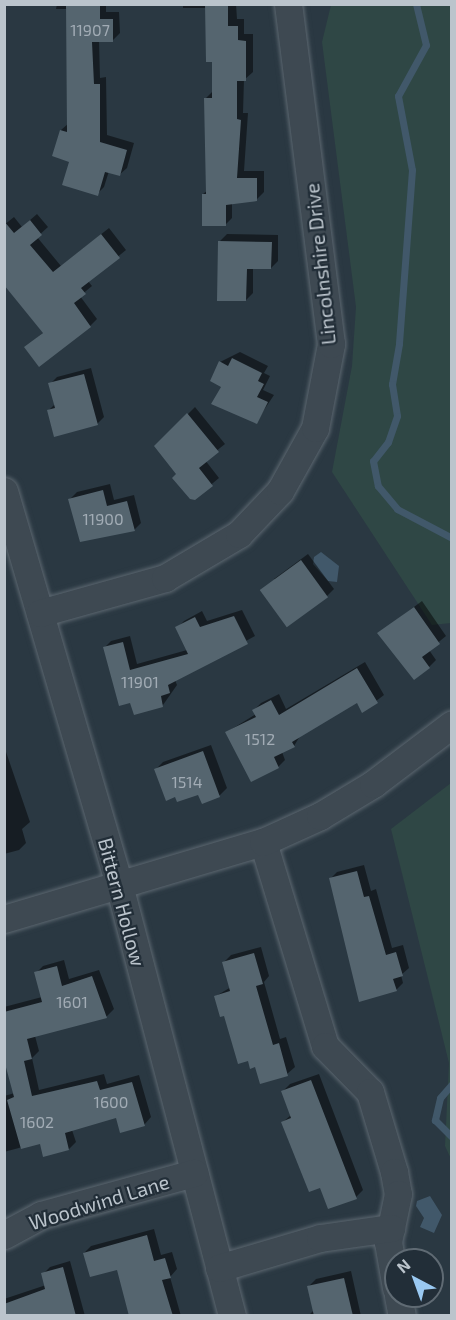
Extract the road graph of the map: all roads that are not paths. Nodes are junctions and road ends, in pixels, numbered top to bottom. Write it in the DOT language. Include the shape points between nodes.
graph roads {
  1 [pos="288,4"];
  2 [pos="4,491"];
  3 [pos="40,613"];
  4 [pos="452,724"];
  5 [pos="263,842"];
  6 [pos="118,885"];
  7 [pos="4,919"];
  8 [pos="195,1173"];
  9 [pos="391,1228"];
  10 [pos="4,1235"];
  11 [pos="389,1248"];
  12 [pos="219,1268"];
  13 [pos="232,1316"];
  1 -- 3 [label="street, Lincolnshire Drive" via="331,345 315,428 280,491 239,534 165,578"];
  2 -- 3 [label="street, Bittern Hollow"];
  3 -- 6 [label="street, Bittern Hollow"];
  4 -- 5 [label="street" via="373,784 320,816"];
  5 -- 6 [label="street"];
  5 -- 9 [label="street" via="325,1046 370,1092 398,1194"];
  6 -- 7 [label="street"];
  6 -- 8 [label="street, Bittern Hollow"];
  8 -- 10 [label="street, Woodwind Lane" via="41,1215"];
  8 -- 12 [label="street, Bittern Hollow"];
  9 -- 11 [label="street"];
  9 -- 12 [label="street" via="320,1239"];
  12 -- 13 [label="street, Bittern Hollow"];
}
